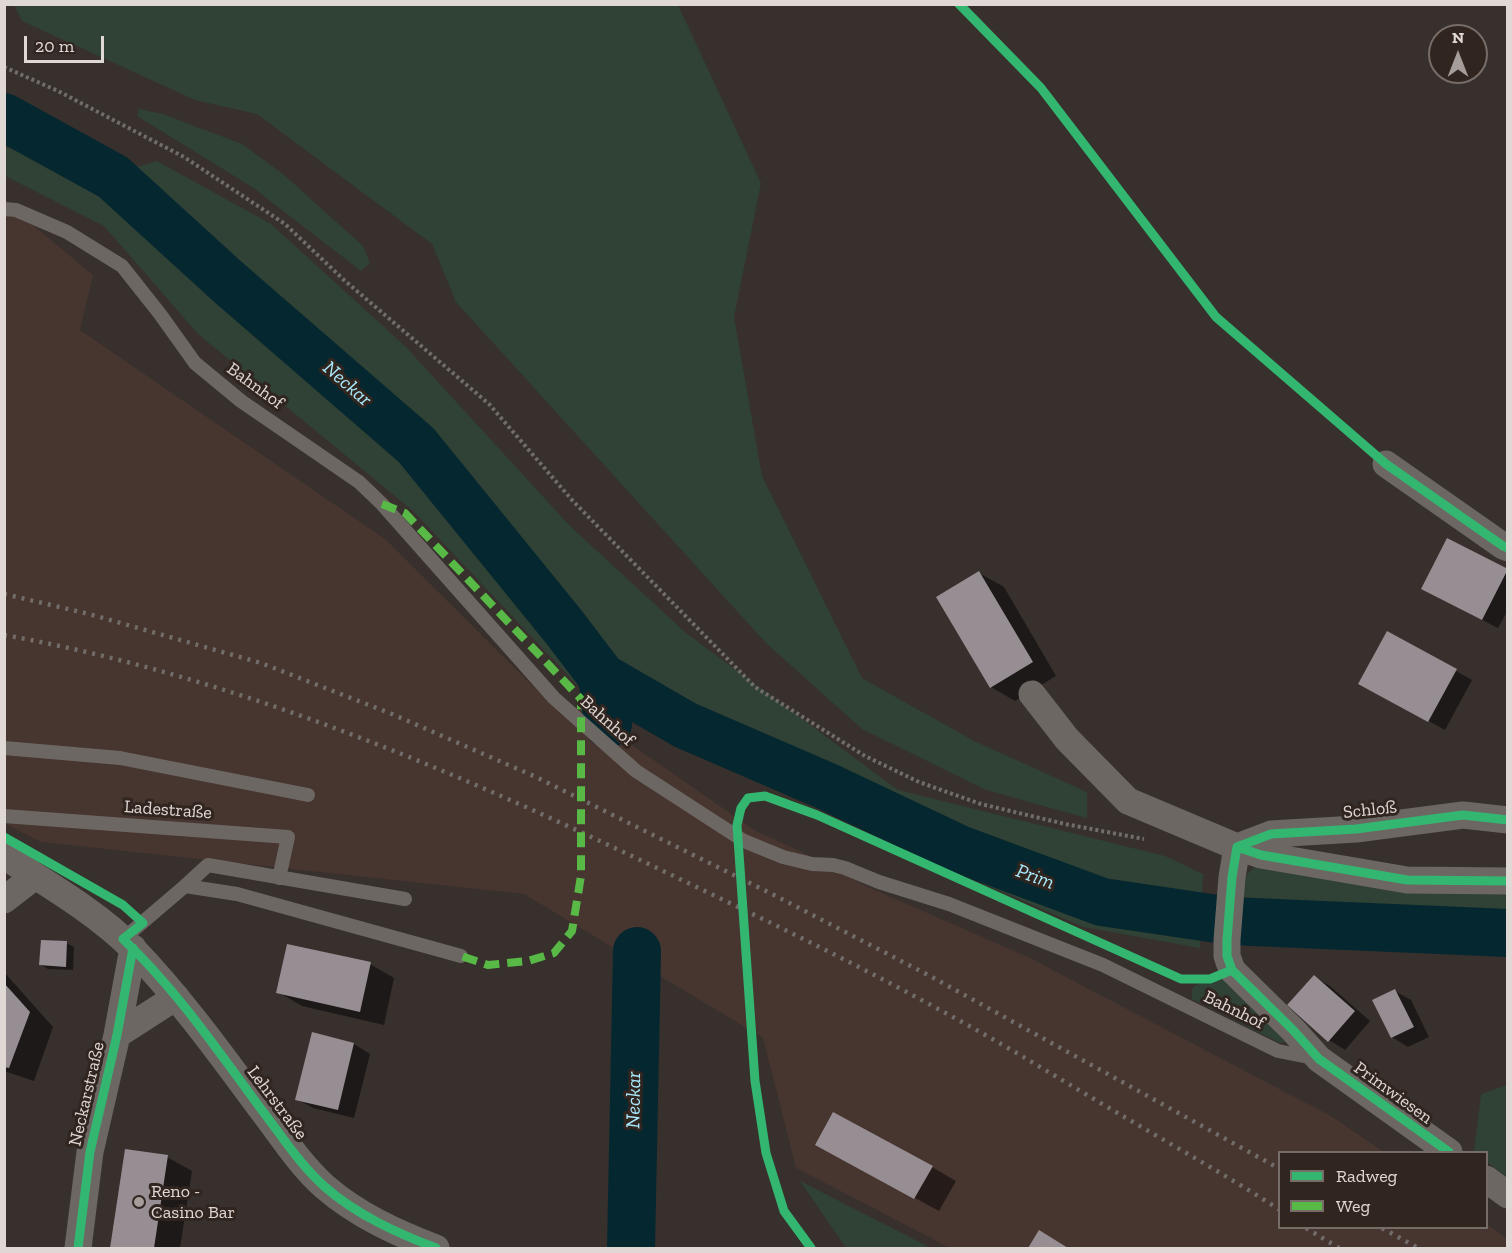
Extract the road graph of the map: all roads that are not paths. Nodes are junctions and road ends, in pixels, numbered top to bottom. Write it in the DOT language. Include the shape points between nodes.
graph roads {
  1 [pos="4,208"];
  2 [pos="1386,464"];
  3 [pos="1508,548"];
  4 [pos="1032,694"];
  5 [pos="4,748"];
  6 [pos="308,795"];
  7 [pos="4,816"];
  8 [pos="1508,820"];
  9 [pos="1238,847"];
  10 [pos="4,856"];
  11 [pos="4,872"];
  12 [pos="35,876"];
  13 [pos="279,878"];
  14 [pos="1508,881"];
  15 [pos="184,886"];
  16 [pos="405,899"];
  17 [pos="4,900"];
  18 [pos="128,944"];
  19 [pos="461,956"];
  20 [pos="176,997"];
  21 [pos="117,1035"];
  22 [pos="1319,1059"];
  23 [pos="1448,1151"];
  24 [pos="1488,1180"];
  25 [pos="1508,1195"];
  26 [pos="406,1242"];
  27 [pos="78,1248"];
  28 [pos="436,1248"];
  1 -- 22 [label="lane, Bahnhof" via="67,232 122,266 195,363 242,401 359,482 561,704 636,771 744,842 783,857 845,868 949,904 1103,965 1278,1051"];
  2 -- 3 [label="street"];
  4 -- 9 [label="street" via="1067,740 1128,801"];
  5 -- 6 [label="lane, Ladestraße" via="120,758"];
  7 -- 13 [label="lane, Ladestraße" via="288,837"];
  8 -- 9 [label="street, Schloß" via="1463,815 1356,829 1271,834"];
  9 -- 14 [label="street" via="1261,855 1407,880"];
  9 -- 22 [label="street, Primwiesen" via="1227,940 1232,970"];
  10 -- 12 [label="street, Lehrstraße"];
  11 -- 12 [label="street, Lehrstraße"];
  12 -- 17 [label="street"];
  12 -- 18 [label="street, Lehrstraße"];
  13 -- 15 [label="lane" via="207,865"];
  13 -- 16 [label="lane"];
  15 -- 18 [label="lane"];
  15 -- 19 [label="lane" via="237,894"];
  18 -- 20 [label="street, Lehrstraße"];
  18 -- 21 [label="street, Neckarstraße"];
  20 -- 21 [label="street"];
  20 -- 26 [label="street, Lehrstraße" via="325,1187"];
  21 -- 27 [label="street, Neckarstraße" via="90,1152"];
  22 -- 23 [label="street, Primwiesen"];
  24 -- 25 [label="street"];
  26 -- 28 [label="street, Lehrstraße"];
}
